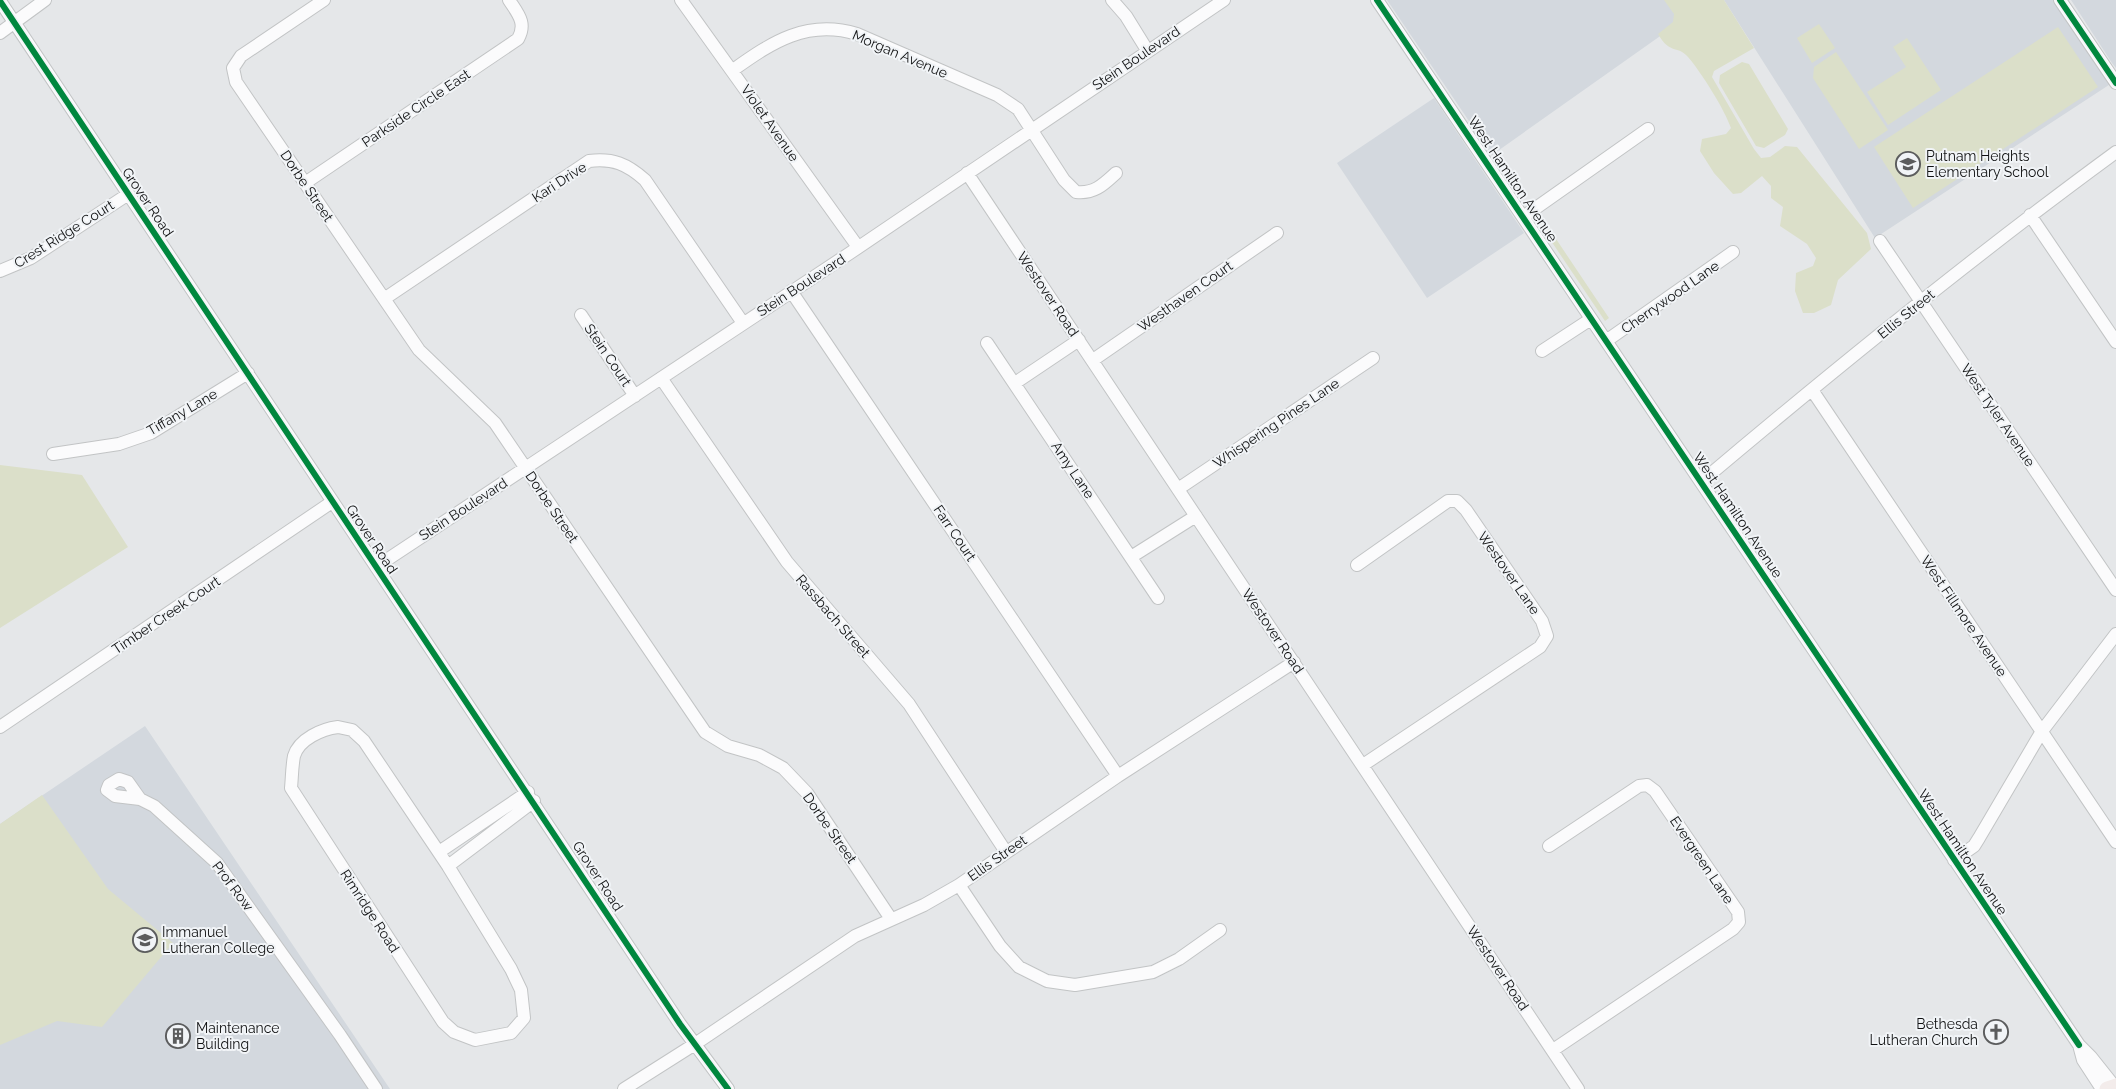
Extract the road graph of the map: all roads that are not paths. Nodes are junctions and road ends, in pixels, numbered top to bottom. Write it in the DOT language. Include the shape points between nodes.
graph roads {
  1 [pos="45,0"];
  2 [pos="324,0"];
  3 [pos="509,0"];
  4 [pos="681,0"];
  5 [pos="1112,0"];
  6 [pos="1224,0"];
  7 [pos="1377,0"];
  8 [pos="2060,0"];
  9 [pos="0,1"];
  10 [pos="14,22"];
  11 [pos="0,33"];
  12 [pos="1147,50"];
  13 [pos="733,70"];
  14 [pos="2116,81"];
  15 [pos="1031,128"];
  16 [pos="1648,129"];
  17 [pos="2116,152"];
  18 [pos="967,173"];
  19 [pos="1116,173"];
  20 [pos="305,183"];
  21 [pos="127,195"];
  22 [pos="2030,215"];
  23 [pos="1523,217"];
  24 [pos="1277,233"];
  25 [pos="1880,241"];
  26 [pos="858,247"];
  27 [pos="1733,252"];
  28 [pos="0,271"];
  29 [pos="791,291"];
  30 [pos="384,299"];
  31 [pos="1921,301"];
  32 [pos="581,315"];
  33 [pos="1590,319"];
  34 [pos="743,323"];
  35 [pos="1079,340"];
  36 [pos="1606,341"];
  37 [pos="2116,342"];
  38 [pos="987,343"];
  39 [pos="1542,351"];
  40 [pos="1373,358"];
  41 [pos="1093,360"];
  42 [pos="248,372"];
  43 [pos="661,378"];
  44 [pos="1015,383"];
  45 [pos="1812,390"];
  46 [pos="635,396"];
  47 [pos="53,454"];
  48 [pos="526,468"];
  49 [pos="1701,482"];
  50 [pos="1178,488"];
  51 [pos="332,502"];
  52 [pos="1196,516"];
  53 [pos="1131,557"];
  54 [pos="1357,565"];
  55 [pos="376,567"];
  56 [pos="2116,590"];
  57 [pos="1158,598"];
  58 [pos="2116,634"];
  59 [pos="1294,662"];
  60 [pos="0,727"];
  61 [pos="2042,731"];
  62 [pos="1363,765"];
  63 [pos="1118,776"];
  64 [pos="531,797"];
  65 [pos="140,799"];
  66 [pos="2116,842"];
  67 [pos="1549,846"];
  68 [pos="439,852"];
  69 [pos="1006,852"];
  70 [pos="1954,860"];
  71 [pos="448,866"];
  72 [pos="959,885"];
  73 [pos="891,919"];
  74 [pos="1220,930"];
  75 [pos="695,1044"];
  76 [pos="1552,1050"];
  77 [pos="2110,1087"];
  78 [pos="376,1089"];
  79 [pos="624,1089"];
  80 [pos="728,1089"];
  81 [pos="1578,1089"];
  1 -- 10 [label="street"];
  2 -- 20 [label="street, Dorbe Street" via="241,56 233,68 236,82"];
  3 -- 20 [label="street, Parkside Circle East" via="521,18 523,29 518,39"];
  4 -- 13 [label="street, Violet Avenue"];
  5 -- 12 [label="street"];
  6 -- 12 [label="street, Stein Boulevard"];
  7 -- 23 [label="street, West Hamilton Avenue"];
  8 -- 14 [label="street"];
  9 -- 10 [label="street, Grover Road"];
  10 -- 11 [label="street"];
  10 -- 21 [label="street, Grover Road"];
  12 -- 15 [label="street, Stein Boulevard"];
  13 -- 15 [label="street, Morgan Avenue" via="785,37 812,30 841,29 997,95 1018,109"];
  13 -- 26 [label="street, Violet Avenue"];
  15 -- 18 [label="street, Stein Boulevard"];
  15 -- 19 [label="street, Morgan Avenue" via="1064,180 1076,192 1087,193 1099,188"];
  16 -- 23 [label="street"];
  17 -- 22 [label="street, Ellis Street"];
  18 -- 26 [label="street, Stein Boulevard"];
  18 -- 35 [label="street, Westover Road"];
  20 -- 30 [label="street, Dorbe Street"];
  21 -- 28 [label="street, Crest Ridge Court" via="31,258"];
  21 -- 42 [label="street, Grover Road"];
  22 -- 31 [label="street, Ellis Street"];
  22 -- 37 [label="street"];
  23 -- 33 [label="street, West Hamilton Avenue"];
  24 -- 41 [label="street, Westhaven Court"];
  25 -- 31 [label="street, West Tyler Avenue"];
  26 -- 29 [label="street, Stein Boulevard"];
  27 -- 36 [label="street, Cherrywood Lane"];
  29 -- 34 [label="street, Stein Boulevard"];
  29 -- 63 [label="street, Farr Court"];
  30 -- 34 [label="street, Kari Drive" via="589,161 603,159 624,164 645,180"];
  30 -- 48 [label="street, Dorbe Street" via="419,350 495,423"];
  31 -- 45 [label="street, Ellis Street"];
  31 -- 56 [label="street, West Tyler Avenue"];
  32 -- 46 [label="street, Stein Court"];
  33 -- 36 [label="street, West Hamilton Avenue"];
  33 -- 39 [label="street"];
  34 -- 43 [label="street, Stein Boulevard"];
  35 -- 41 [label="street, Westover Road"];
  35 -- 44 [label="street"];
  36 -- 49 [label="street, West Hamilton Avenue"];
  38 -- 44 [label="street, Amy Lane"];
  40 -- 50 [label="street, Whispering Pines Lane"];
  41 -- 50 [label="street, Westover Road"];
  42 -- 47 [label="street, Tiffany Lane" via="151,433 119,444"];
  42 -- 51 [label="street, Grover Road"];
  43 -- 46 [label="street, Stein Boulevard"];
  43 -- 69 [label="street, Rassbach Street" via="788,562 908,704"];
  44 -- 53 [label="street, Amy Lane"];
  45 -- 49 [label="street, Ellis Street"];
  45 -- 61 [label="street, West Fillmore Avenue"];
  46 -- 48 [label="street, Stein Boulevard"];
  48 -- 55 [label="street, Stein Boulevard"];
  48 -- 73 [label="street, Dorbe Street" via="705,732 728,746 759,755 783,768 807,793"];
  49 -- 70 [label="street, West Hamilton Avenue"];
  50 -- 52 [label="street, Westover Road"];
  51 -- 55 [label="street, Grover Road"];
  51 -- 60 [label="street, Timber Creek Court"];
  52 -- 53 [label="street"];
  52 -- 59 [label="street, Westover Road"];
  53 -- 57 [label="street, Amy Lane"];
  54 -- 62 [label="street, Westover Lane" via="1448,500 1457,500 1542,621 1547,636 1540,647"];
  55 -- 64 [label="street, Grover Road"];
  58 -- 61 [label="street"];
  59 -- 62 [label="street, Westover Road"];
  59 -- 63 [label="street, Ellis Street"];
  61 -- 66 [label="street, West Fillmore Avenue"];
  61 -- 70 [label="street" via="1974,846"];
  62 -- 76 [label="street, Westover Road"];
  63 -- 69 [label="street, Ellis Street"];
  64 -- 68 [label="street"];
  64 -- 71 [label="street"];
  64 -- 75 [label="street, Grover Road"];
  65 -- 78 [label="street, Prof Row" via="154,806 217,863"];
  67 -- 76 [label="street, Evergreen Lane" via="1639,786 1647,785 1655,791 1738,912 1739,922"];
  68 -- 71 [label="street, Rimridge Road"];
  68 -- 71 [label="street, Rimridge Road" via="364,741 352,730 338,726 322,729 295,754 291,788 443,1022 454,1032 475,1040 511,1033 524,1018 521,990"];
  69 -- 72 [label="street, Ellis Street"];
  70 -- 77 [label="street, West Hamilton Avenue" via="2078,1045 2091,1057"];
  72 -- 73 [label="street, Ellis Street"];
  72 -- 74 [label="street" via="1018,967 1047,981 1076,985 1153,972 1179,959"];
  73 -- 75 [label="street, Ellis Street" via="854,936"];
  75 -- 79 [label="street, Ellis Street"];
  75 -- 80 [label="street, Grover Road"];
  76 -- 81 [label="street, Westover Road"];
}
